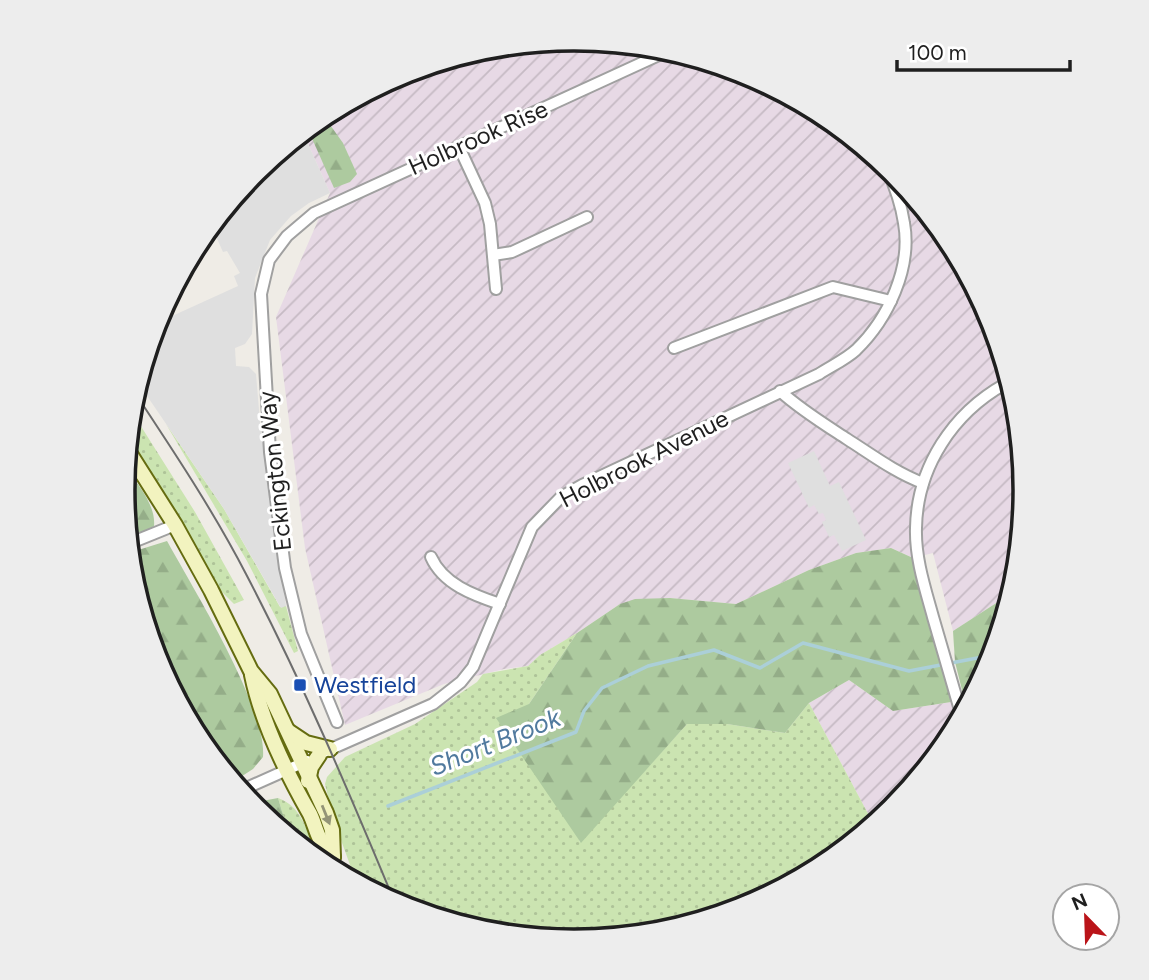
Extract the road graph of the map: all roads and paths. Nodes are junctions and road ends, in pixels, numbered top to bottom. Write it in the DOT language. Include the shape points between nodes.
graph roads {
  1 [pos="653,58"];
  2 [pos="459,147"];
  3 [pos="893,187"];
  4 [pos="587,217"];
  5 [pos="299,223"];
  6 [pos="494,255"];
  7 [pos="496,289"];
  8 [pos="891,301"];
  9 [pos="674,348"];
  10 [pos="1001,386"];
  11 [pos="780,391"];
  12 [pos="136,464"];
  13 [pos="923,483"];
  14 [pos="174,525"];
  15 [pos="138,540"];
  16 [pos="431,557"];
  17 [pos="500,604"];
  18 [pos="251,671"];
  19 [pos="958,704"];
  20 [pos="337,722"];
  21 [pos="288,732"];
  22 [pos="324,752"];
  23 [pos="305,770"];
  24 [pos="287,771"];
  25 [pos="250,787"];
  26 [pos="310,814"];
  27 [pos="331,856"];
  28 [pos="334,857"];
  1 -- 2 [label="street, Holbrook Rise"];
  2 -- 5 [label="street, Holbrook Rise"];
  2 -- 6 [label="street" via="485,203"];
  3 -- 8 [label="street, Holbrook Avenue" via="905,226 901,274"];
  4 -- 6 [label="street"];
  5 -- 20 [label="street, Eckington Way" via="269,260 263,278 268,427 293,601 301,634"];
  6 -- 7 [label="street"];
  8 -- 9 [label="street" via="833,287"];
  8 -- 11 [label="street, Holbrook Avenue" via="854,352"];
  10 -- 13 [label="street" via="972,406 956,424"];
  11 -- 13 [label="street" via="869,453"];
  11 -- 17 [label="street, Holbrook Avenue" via="561,497 533,527"];
  12 -- 14 [label="main road"];
  13 -- 19 [label="street" via="916,528 918,556"];
  14 -- 15 [label="street"];
  14 -- 18 [label="main road"];
  16 -- 17 [label="street" via="438,571 456,584"];
  17 -- 22 [label="street, Holbrook Avenue" via="473,667 446,695"];
  18 -- 21 [label="main road" via="270,694"];
  18 -- 24 [label="main road" via="257,701"];
  21 -- 22 [label="main road"];
  21 -- 23 [label="main road"];
  22 -- 23 [label="main road"];
  23 -- 24 [label="street"];
  23 -- 26 [label="main road"];
  23 -- 28 [label="main road, one-way" via="332,831"];
  24 -- 25 [label="street"];
  24 -- 26 [label="main road"];
  26 -- 27 [label="main road"];
}
